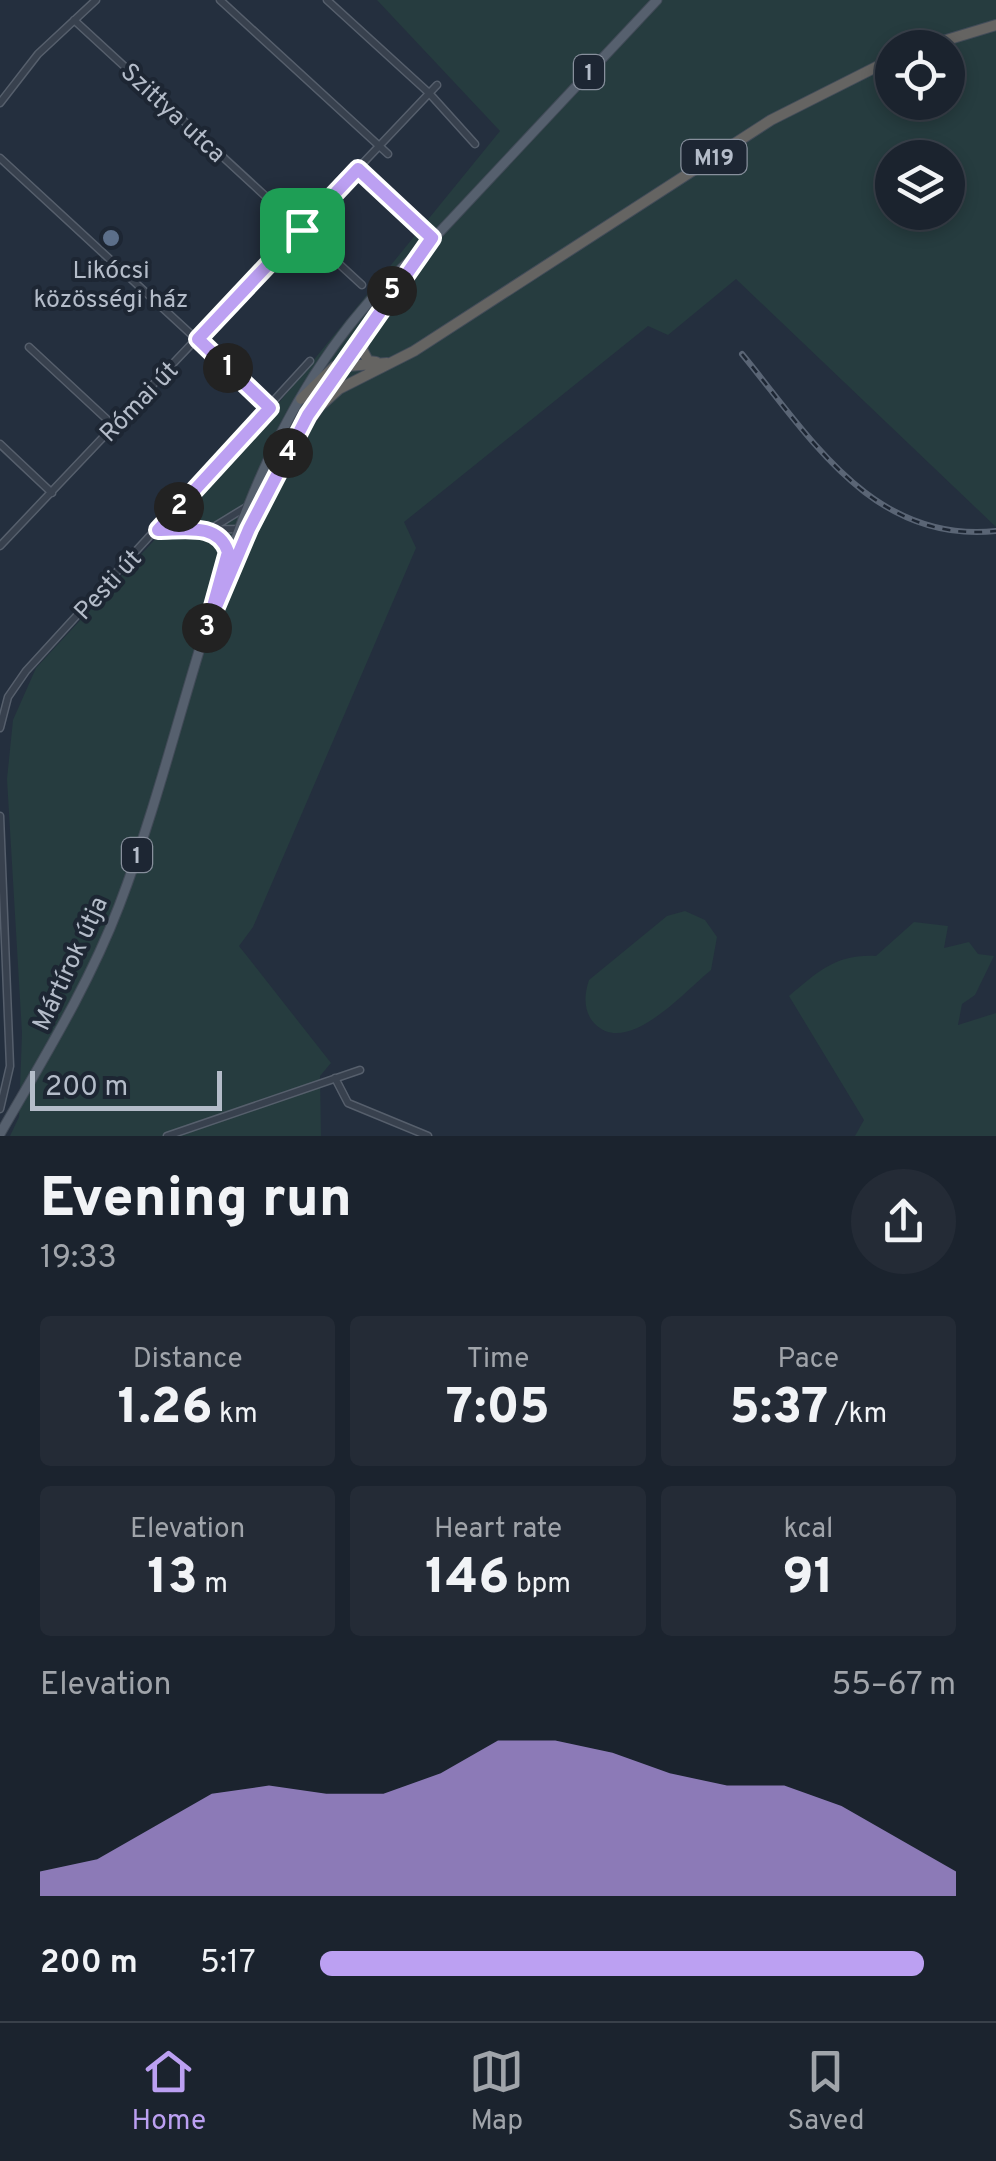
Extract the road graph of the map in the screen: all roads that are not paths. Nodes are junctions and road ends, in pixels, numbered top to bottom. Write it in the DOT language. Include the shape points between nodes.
graph roads {
  1 [pos="96,0"];
  2 [pos="220,0"];
  3 [pos="327,0"];
  4 [pos="658,0"];
  5 [pos="74,20"];
  6 [pos="996,25"];
  7 [pos="965,34"];
  8 [pos="875,67"];
  9 [pos="437,85"];
  10 [pos="430,93"];
  11 [pos="0,104"];
  12 [pos="474,144"];
  13 [pos="380,146"];
  14 [pos="388,154"];
  15 [pos="0,158"];
  16 [pos="358,169"];
  17 [pos="302,230"];
  18 [pos="432,238"];
  19 [pos="423,249"];
  20 [pos="362,285"];
  21 [pos="368,325"];
  22 [pos="198,339"];
  23 [pos="29,347"];
  24 [pos="310,361"];
  25 [pos="392,362"];
  26 [pos="339,366"];
  27 [pos="301,399"];
  28 [pos="270,408"];
  29 [pos="113,425"];
  30 [pos="0,444"];
  31 [pos="286,458"];
  32 [pos="52,492"];
  33 [pos="249,505"];
  34 [pos="158,530"];
  35 [pos="200,530"];
  36 [pos="244,530"];
  37 [pos="0,546"];
  38 [pos="228,552"];
  39 [pos="207,628"];
  40 [pos="0,728"];
  41 [pos="0,816"];
  42 [pos="2,928"];
  43 [pos="360,1070"];
  44 [pos="334,1078"];
  45 [pos="0,1109"];
  46 [pos="0,1134"];
  47 [pos="167,1136"];
  48 [pos="428,1136"];
  1 -- 5 [label="street"];
  2 -- 13 [label="street"];
  3 -- 10 [label="street"];
  4 -- 18 [label="main road, 1"];
  5 -- 11 [label="street" via="22,71"];
  5 -- 17 [label="street, Szittya utca"];
  6 -- 7 [label="highway"];
  8 -- 25 [label="highway, M19" via="771,120"];
  9 -- 10 [label="street, Római út"];
  10 -- 12 [label="street"];
  10 -- 13 [label="street, Római út"];
  13 -- 14 [label="street"];
  13 -- 16 [label="street, Római út"];
  15 -- 22 [label="street"];
  16 -- 17 [label="street, Római út"];
  16 -- 18 [label="street"];
  17 -- 20 [label="street, Szittya utca"];
  17 -- 22 [label="street, Római út"];
  18 -- 19 [label="main road, 1"];
  19 -- 21 [label="main road, 1"];
  19 -- 27 [label="main road, 1" via="368,305"];
  21 -- 25 [label="highway" via="362,341 366,358"];
  21 -- 26 [label="main road, 1"];
  22 -- 28 [label="street"];
  22 -- 29 [label="street, Római út"];
  23 -- 29 [label="street"];
  24 -- 28 [label="street, Pesti út"];
  25 -- 26 [label="highway"];
  25 -- 31 [label="highway" via="329,397"];
  26 -- 27 [label="highway"];
  26 -- 31 [label="main road, 1"];
  27 -- 33 [label="main road, 1"];
  28 -- 34 [label="street, Pesti út"];
  29 -- 32 [label="street, Római út"];
  30 -- 32 [label="street"];
  31 -- 36 [label="main road, 1"];
  32 -- 37 [label="street, Római út"];
  33 -- 35 [label="street" via="226,523"];
  33 -- 36 [label="main road, 1"];
  34 -- 35 [label="street"];
  34 -- 40 [label="street, Pesti út" via="26,671 8,697"];
  35 -- 36 [label="street"];
  35 -- 38 [label="street" via="220,536"];
  36 -- 38 [label="main road, 1"];
  36 -- 39 [label="main road, 1"];
  38 -- 39 [label="main road, 1"];
  39 -- 46 [label="main road, Mártírok útja / 1" via="120,905 72,1012"];
  41 -- 42 [label="street"];
  42 -- 45 [label="street" via="10,1066"];
  43 -- 44 [label="street"];
  44 -- 47 [label="street"];
  44 -- 48 [label="street" via="348,1103"];
}
